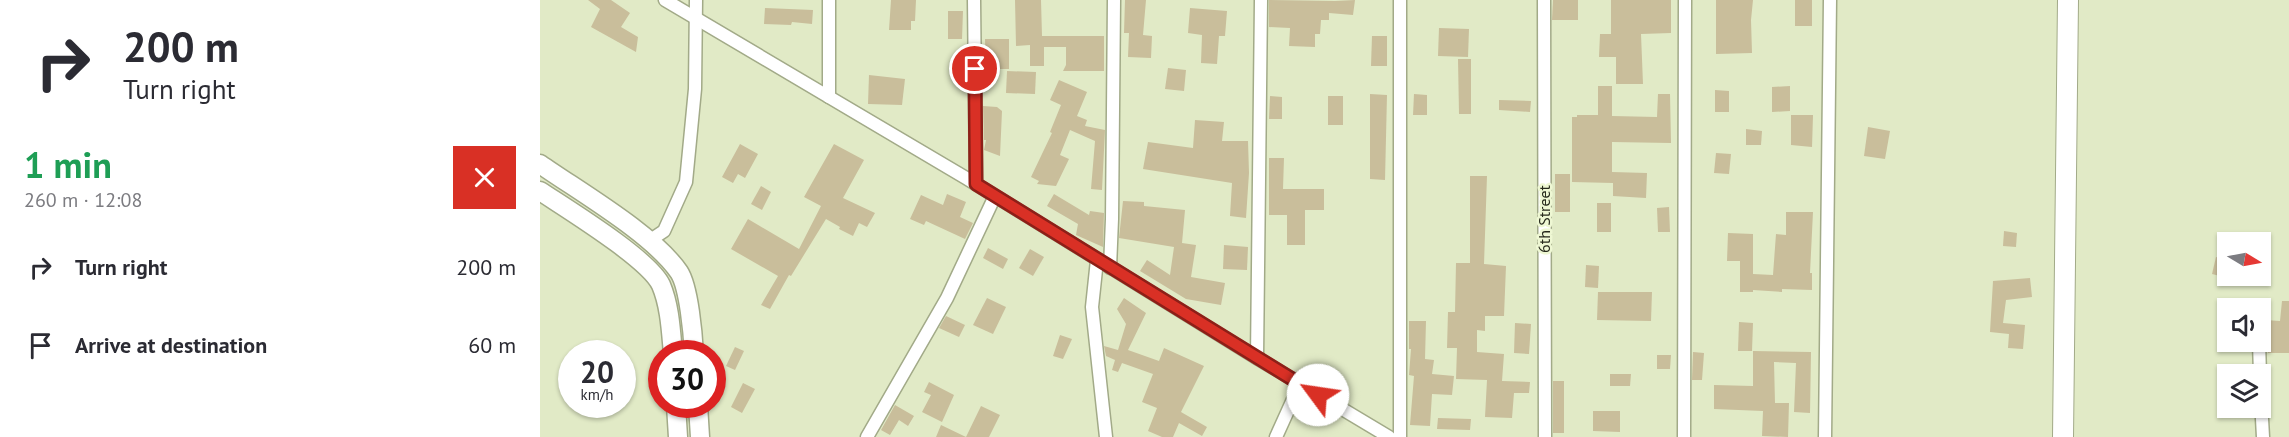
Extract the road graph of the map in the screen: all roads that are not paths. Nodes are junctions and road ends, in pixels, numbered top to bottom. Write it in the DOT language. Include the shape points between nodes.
graph roads {
  1 [pos="665,0"];
  2 [pos="696,0"];
  3 [pos="829,0"];
  4 [pos="974,0"];
  5 [pos="1114,0"];
  6 [pos="1261,0"];
  7 [pos="1400,0"];
  8 [pos="1544,0"];
  9 [pos="1685,0"];
  10 [pos="1830,0"];
  11 [pos="2068,0"];
  12 [pos="696,18"];
  13 [pos="829,97"];
  14 [pos="540,164"];
  15 [pos="976,184"];
  16 [pos="540,191"];
  17 [pos="995,196"];
  18 [pos="649,241"];
  19 [pos="1097,260"];
  20 [pos="1110,268"];
  21 [pos="672,340"];
  22 [pos="693,340"];
  23 [pos="1257,358"];
  24 [pos="1300,384"];
  25 [pos="677,418"];
  26 [pos="699,418"];
  27 [pos="2262,418"];
  28 [pos="678,437"];
  29 [pos="700,437"];
  30 [pos="867,437"];
  31 [pos="1106,437"];
  32 [pos="1276,437"];
  33 [pos="1389,437"];
  34 [pos="1400,437"];
  35 [pos="1545,437"];
  36 [pos="1684,437"];
  37 [pos="1825,437"];
  38 [pos="2063,437"];
  39 [pos="2263,437"];
  1 -- 12 [label="street"];
  2 -- 12 [label="street"];
  3 -- 13 [label="street"];
  4 -- 15 [label="street"];
  5 -- 20 [label="street"];
  6 -- 23 [label="street"];
  7 -- 34 [label="street"];
  8 -- 35 [label="street, 6th Street"];
  9 -- 36 [label="street"];
  10 -- 37 [label="street"];
  11 -- 38 [label="main road"];
  12 -- 13 [label="street"];
  12 -- 18 [label="street" via="695,89 686,182 664,231"];
  13 -- 15 [label="street"];
  14 -- 18 [label="main road"];
  15 -- 17 [label="street"];
  16 -- 21 [label="main road" via="641,262 660,284"];
  17 -- 19 [label="street"];
  17 -- 30 [label="street" via="947,298"];
  18 -- 22 [label="main road" via="680,274"];
  19 -- 20 [label="street"];
  19 -- 31 [label="street" via="1092,307"];
  20 -- 23 [label="street"];
  23 -- 24 [label="street"];
  24 -- 32 [label="street"];
  24 -- 33 [label="street"];
  25 -- 28 [label="main road"];
  26 -- 29 [label="main road"];
  27 -- 39 [label="street"];
}
